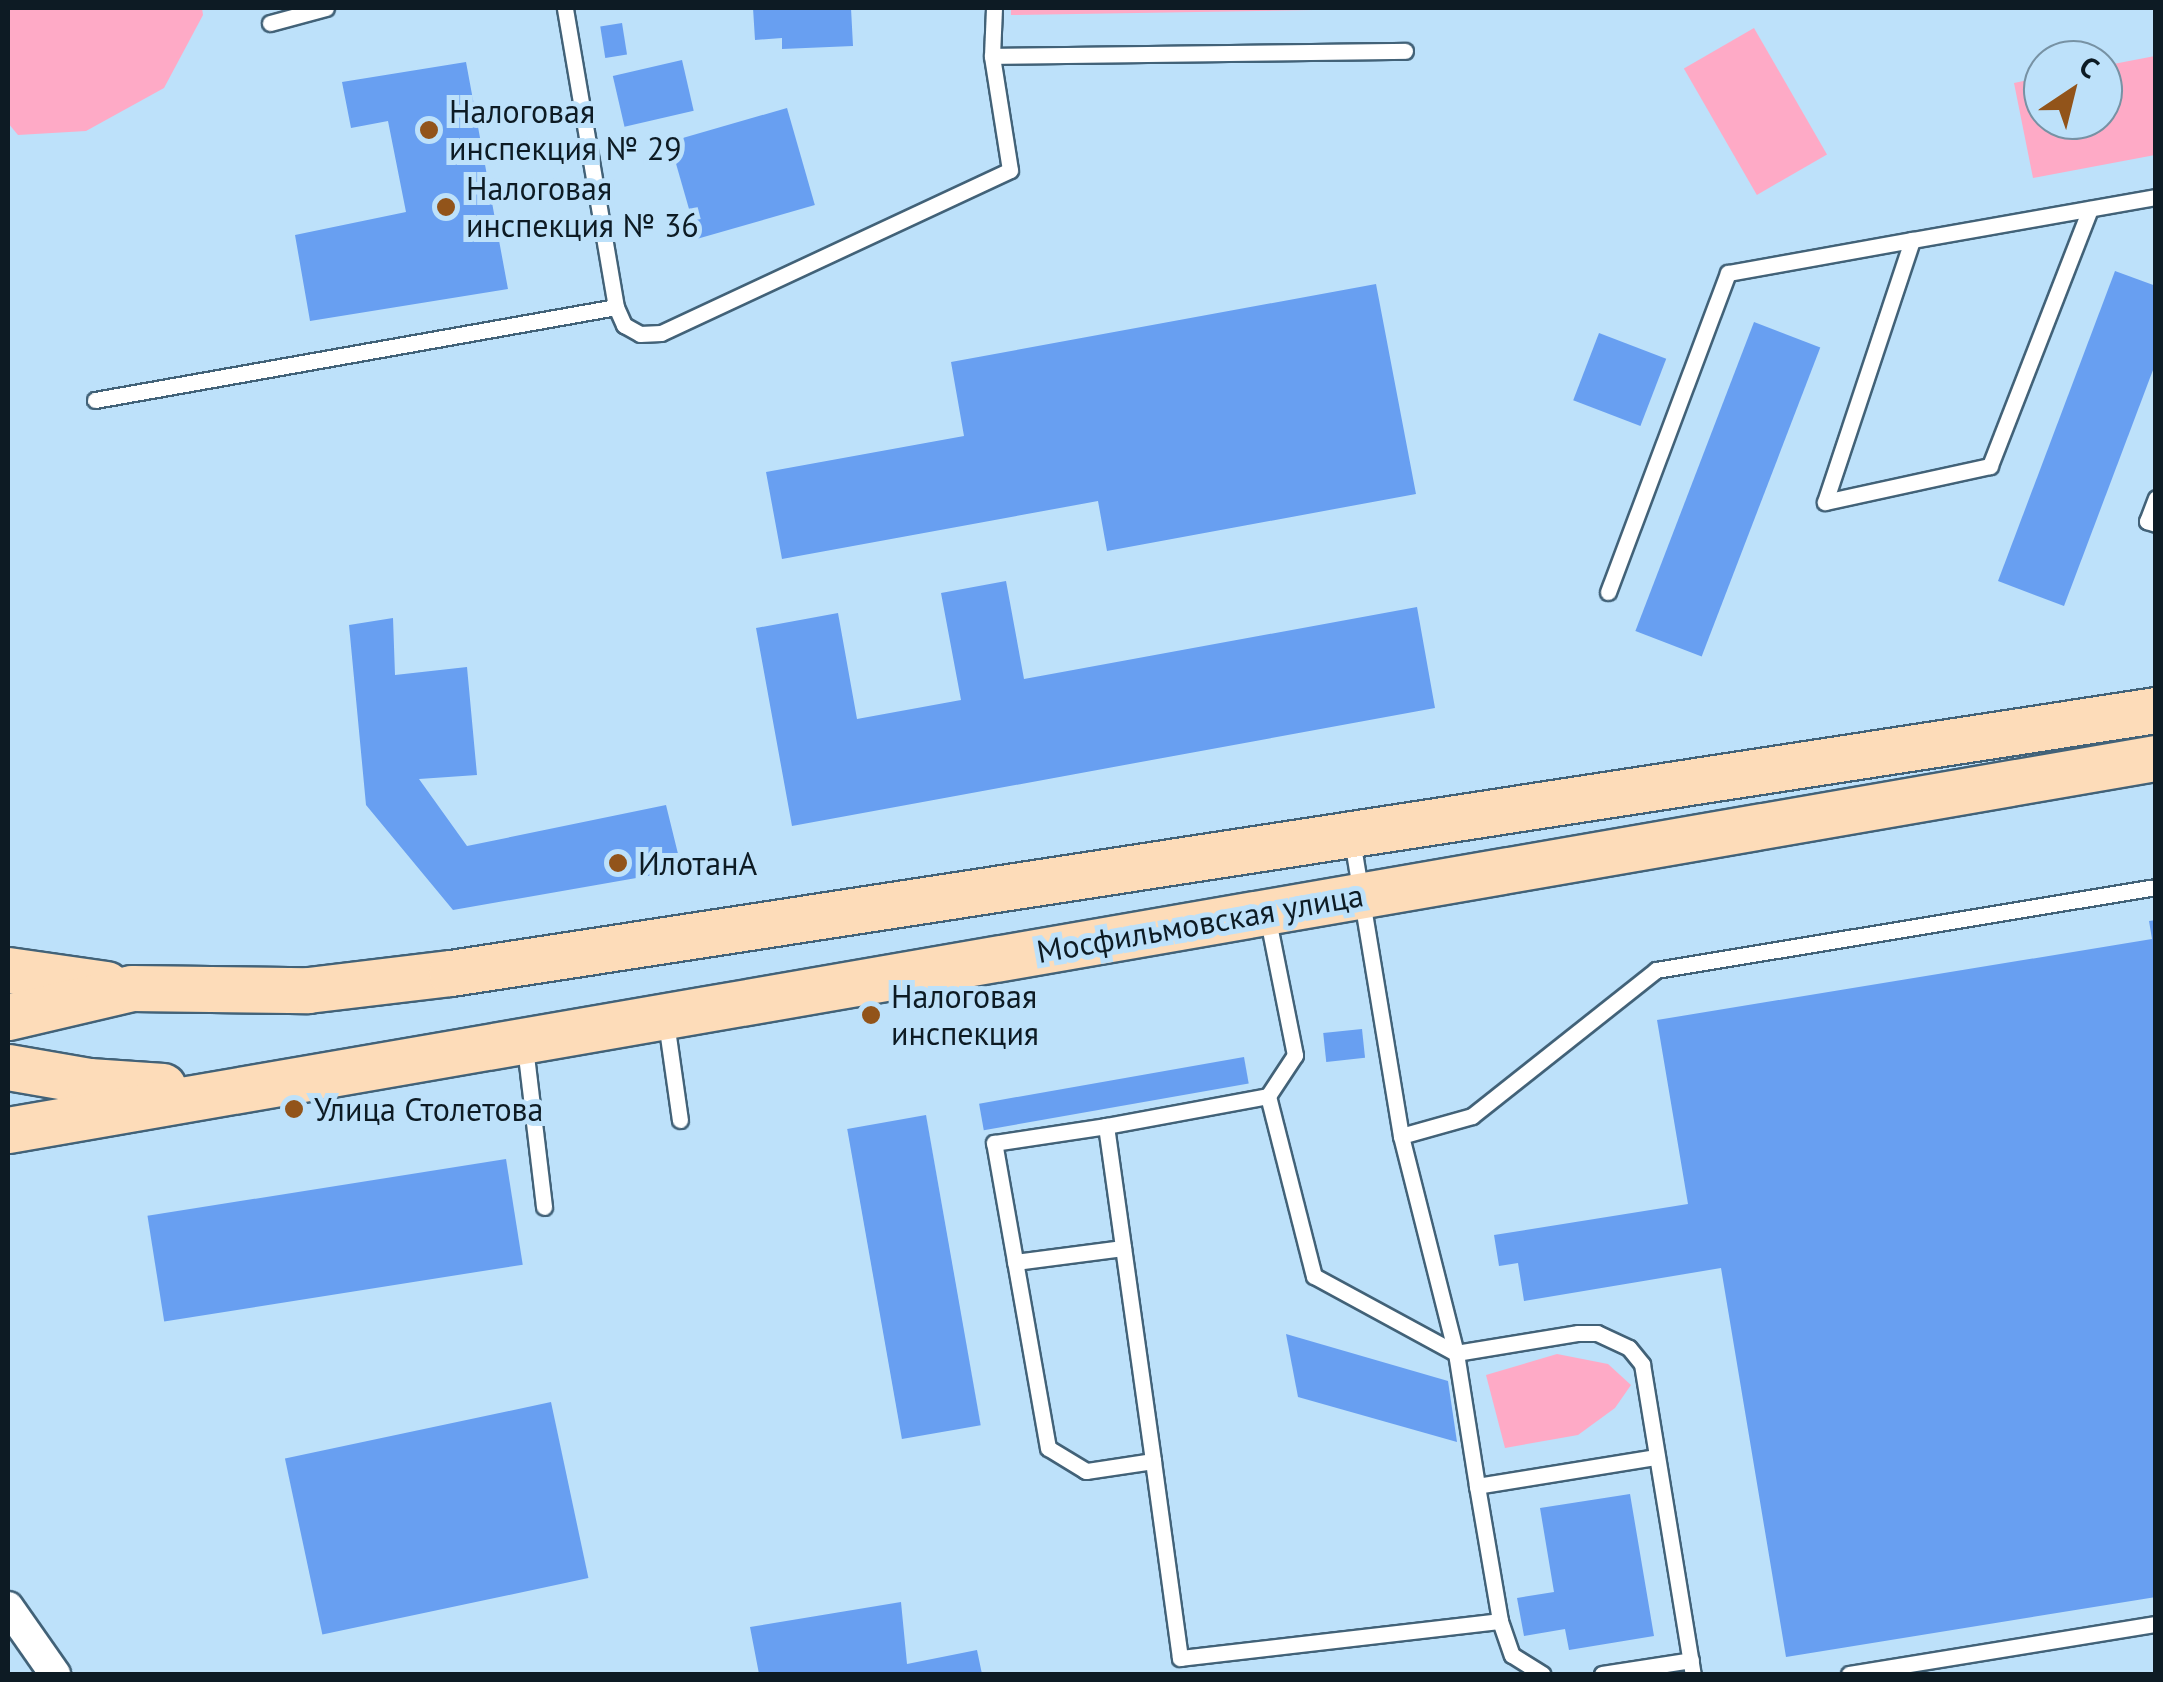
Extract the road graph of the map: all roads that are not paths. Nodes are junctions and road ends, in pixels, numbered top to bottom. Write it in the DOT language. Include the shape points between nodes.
graph roads {
  1 [pos="326,8"];
  2 [pos="565,8"];
  3 [pos="994,8"];
  4 [pos="270,23"];
  5 [pos="1406,52"];
  6 [pos="992,56"];
  7 [pos="2156,198"];
  8 [pos="2090,209"];
  9 [pos="1912,240"];
  10 [pos="616,308"];
  11 [pos="95,400"];
  12 [pos="2156,498"];
  13 [pos="2156,524"];
  14 [pos="1608,592"];
  15 [pos="2156,710"];
  16 [pos="2156,758"];
  17 [pos="1351,836"];
  18 [pos="1076,878"];
  19 [pos="2156,887"];
  20 [pos="1361,894"];
  21 [pos="1266,911"];
  22 [pos="1086,944"];
  23 [pos="8,970"];
  24 [pos="132,988"];
  25 [pos="8,1017"];
  26 [pos="665,1018"];
  27 [pos="524,1042"];
  28 [pos="8,1067"];
  29 [pos="234,1092"];
  30 [pos="1268,1096"];
  31 [pos="680,1120"];
  32 [pos="1106,1126"];
  33 [pos="8,1130"];
  34 [pos="1402,1136"];
  35 [pos="544,1207"];
  36 [pos="1123,1248"];
  37 [pos="1015,1262"];
  38 [pos="1456,1353"];
  39 [pos="1657,1457"];
  40 [pos="1153,1462"];
  41 [pos="1478,1486"];
  42 [pos="8,1607"];
  43 [pos="1500,1620"];
  44 [pos="2156,1624"];
  45 [pos="1692,1667"];
  46 [pos="55,1674"];
  47 [pos="1543,1674"];
  48 [pos="1602,1674"];
  49 [pos="1848,1674"];
  1 -- 4 [label="lane"];
  2 -- 10 [label="lane"];
  3 -- 6 [label="lane"];
  5 -- 6 [label="lane"];
  6 -- 10 [label="lane" via="1010,170 661,333 640,334 624,325"];
  7 -- 8 [label="lane"];
  8 -- 9 [label="lane"];
  8 -- 9 [label="lane" via="1990,466 1825,502"];
  9 -- 14 [label="lane" via="1728,273"];
  10 -- 11 [label="lane"];
  12 -- 13 [label="lane" via="2146,521"];
  15 -- 17 [label="main road, Мосфильмовская улица"];
  16 -- 20 [label="main road, Мосфильмовская улица"];
  17 -- 18 [label="main road, Мосфильмовская улица"];
  17 -- 20 [label="lane"];
  18 -- 22 [label="main road" via="1100,884 1113,906 1107,930"];
  18 -- 24 [label="main road, Мосфильмовская улица" via="451,974 326,988"];
  19 -- 34 [label="lane" via="1656,970 1472,1116"];
  20 -- 21 [label="main road, Мосфильмовская улица"];
  20 -- 34 [label="lane"];
  21 -- 22 [label="main road, Мосфильмовская улица"];
  21 -- 30 [label="lane" via="1295,1055"];
  22 -- 26 [label="main road, Мосфильмовская улица"];
  23 -- 24 [label="main road"];
  24 -- 25 [label="main road, Мосфильмовская улица"];
  26 -- 27 [label="main road, Мосфильмовская улица"];
  26 -- 31 [label="lane"];
  27 -- 29 [label="main road, Мосфильмовская улица"];
  27 -- 35 [label="lane"];
  28 -- 29 [label="main road" via="89,1081"];
  29 -- 33 [label="main road, Мосфильмовская улица"];
  30 -- 32 [label="lane"];
  30 -- 38 [label="lane" via="1314,1276"];
  32 -- 36 [label="lane"];
  32 -- 37 [label="lane" via="994,1143"];
  34 -- 38 [label="lane"];
  36 -- 37 [label="lane"];
  36 -- 40 [label="lane"];
  37 -- 40 [label="lane" via="1048,1448 1086,1470"];
  38 -- 39 [label="lane" via="1578,1333 1614,1339 1642,1364"];
  38 -- 41 [label="lane"];
  39 -- 41 [label="lane"];
  39 -- 45 [label="lane"];
  40 -- 43 [label="lane" via="1180,1658"];
  41 -- 43 [label="lane"];
  42 -- 46 [label="street"];
  43 -- 47 [label="lane" via="1512,1655"];
  44 -- 49 [label="lane"];
  45 -- 48 [label="lane"];
}
